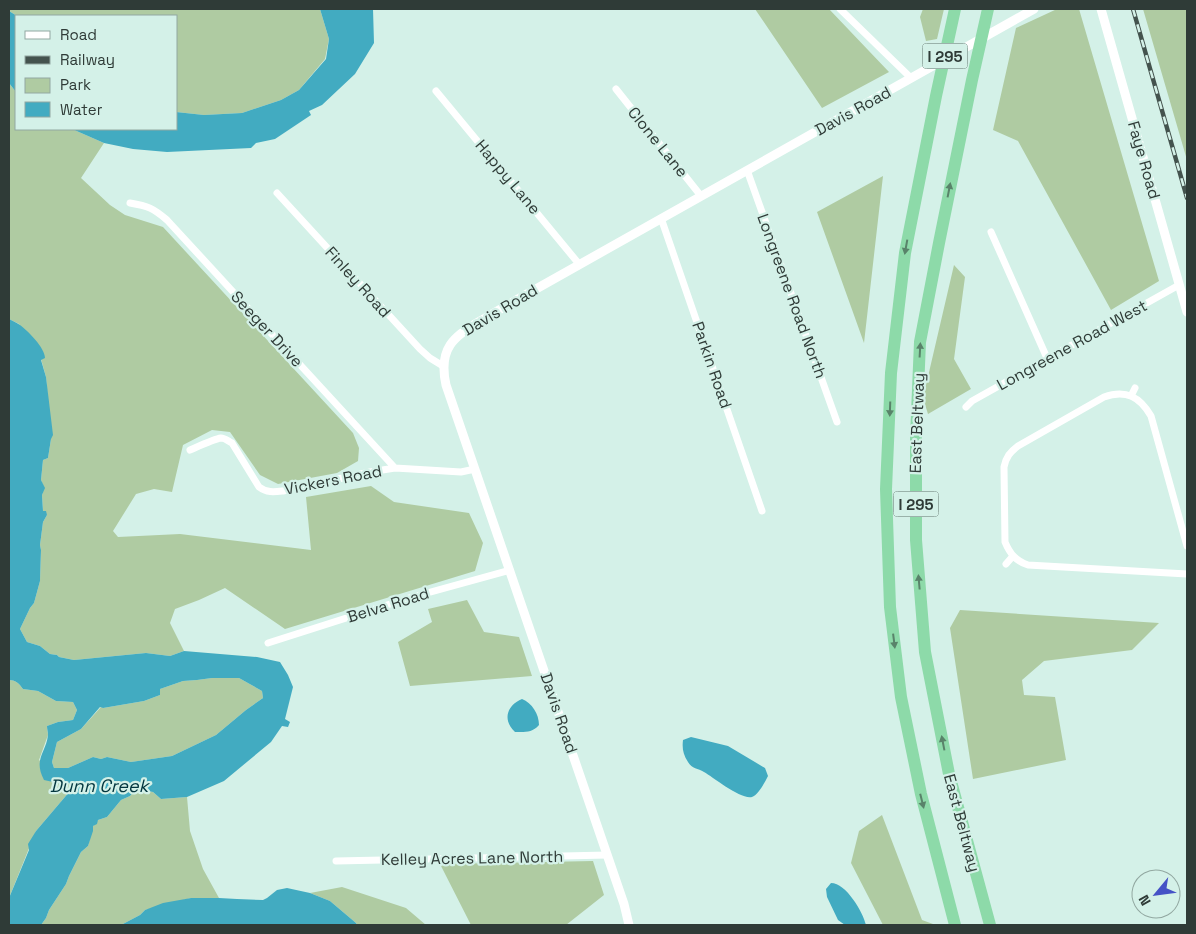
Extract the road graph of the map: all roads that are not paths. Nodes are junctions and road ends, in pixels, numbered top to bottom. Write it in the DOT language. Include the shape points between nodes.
graph roads {
  1 [pos="840,9"];
  2 [pos="988,9"];
  3 [pos="1034,9"];
  4 [pos="1100,9"];
  5 [pos="955,12"];
  6 [pos="910,78"];
  7 [pos="616,89"];
  8 [pos="436,91"];
  9 [pos="747,170"];
  10 [pos="277,193"];
  11 [pos="701,196"];
  12 [pos="130,203"];
  13 [pos="661,218"];
  14 [pos="990,232"];
  15 [pos="580,264"];
  16 [pos="1180,285"];
  17 [pos="1187,312"];
  18 [pos="1047,358"];
  19 [pos="443,366"];
  20 [pos="1135,388"];
  21 [pos="1131,396"];
  22 [pos="966,407"];
  23 [pos="837,422"];
  24 [pos="190,450"];
  25 [pos="395,468"];
  26 [pos="475,469"];
  27 [pos="762,511"];
  28 [pos="1187,546"];
  29 [pos="1013,556"];
  30 [pos="1006,564"];
  31 [pos="510,570"];
  32 [pos="1187,574"];
  33 [pos="268,643"];
  34 [pos="607,855"];
  35 [pos="336,862"];
  36 [pos="628,925"];
  37 [pos="955,925"];
  38 [pos="990,925"];
  1 -- 6 [label="street"];
  38 -- 2 [label="highway, East Beltway / I 295, one-way" via="949,774 925,652 916,540 920,342"];
  3 -- 6 [label="street, Davis Road"];
  4 -- 16 [label="street, Faye Road"];
  5 -- 37 [label="highway, East Beltway / I 295, one-way" via="905,253 891,373 886,489 890,607 901,697 921,794"];
  6 -- 9 [label="street, Davis Road"];
  7 -- 11 [label="street, Clone Lane"];
  8 -- 15 [label="street, Happy Lane"];
  9 -- 11 [label="street, Davis Road"];
  9 -- 23 [label="street, Longreene Road North"];
  10 -- 19 [label="street, Finley Road" via="420,349"];
  11 -- 13 [label="street, Davis Road"];
  12 -- 25 [label="street, Seeger Drive" via="148,206 167,220"];
  13 -- 15 [label="street, Davis Road"];
  13 -- 27 [label="street, Parkin Road"];
  14 -- 18 [label="street"];
  15 -- 19 [label="street, Davis Road" via="463,330 450,344"];
  16 -- 17 [label="street, Faye Road"];
  16 -- 18 [label="street, Longreene Road West"];
  18 -- 22 [label="street, Longreene Road West"];
  19 -- 26 [label="street, Davis Road" via="446,385"];
  20 -- 21 [label="street"];
  21 -- 28 [label="street" via="1140,401 1151,416"];
  21 -- 29 [label="street" via="1113,394 1104,397 1010,452 1004,467 1005,542"];
  24 -- 25 [label="street, Vickers Road" via="221,438 226,440 232,444 259,487 269,492"];
  25 -- 26 [label="street, Vickers Road" via="461,472"];
  26 -- 31 [label="street, Davis Road"];
  29 -- 30 [label="street"];
  29 -- 32 [label="street" via="1028,564"];
  31 -- 33 [label="street, Belva Road"];
  31 -- 34 [label="street, Davis Road"];
  34 -- 35 [label="street, Kelley Acres Lane North"];
  34 -- 36 [label="street, Davis Road"];
}
